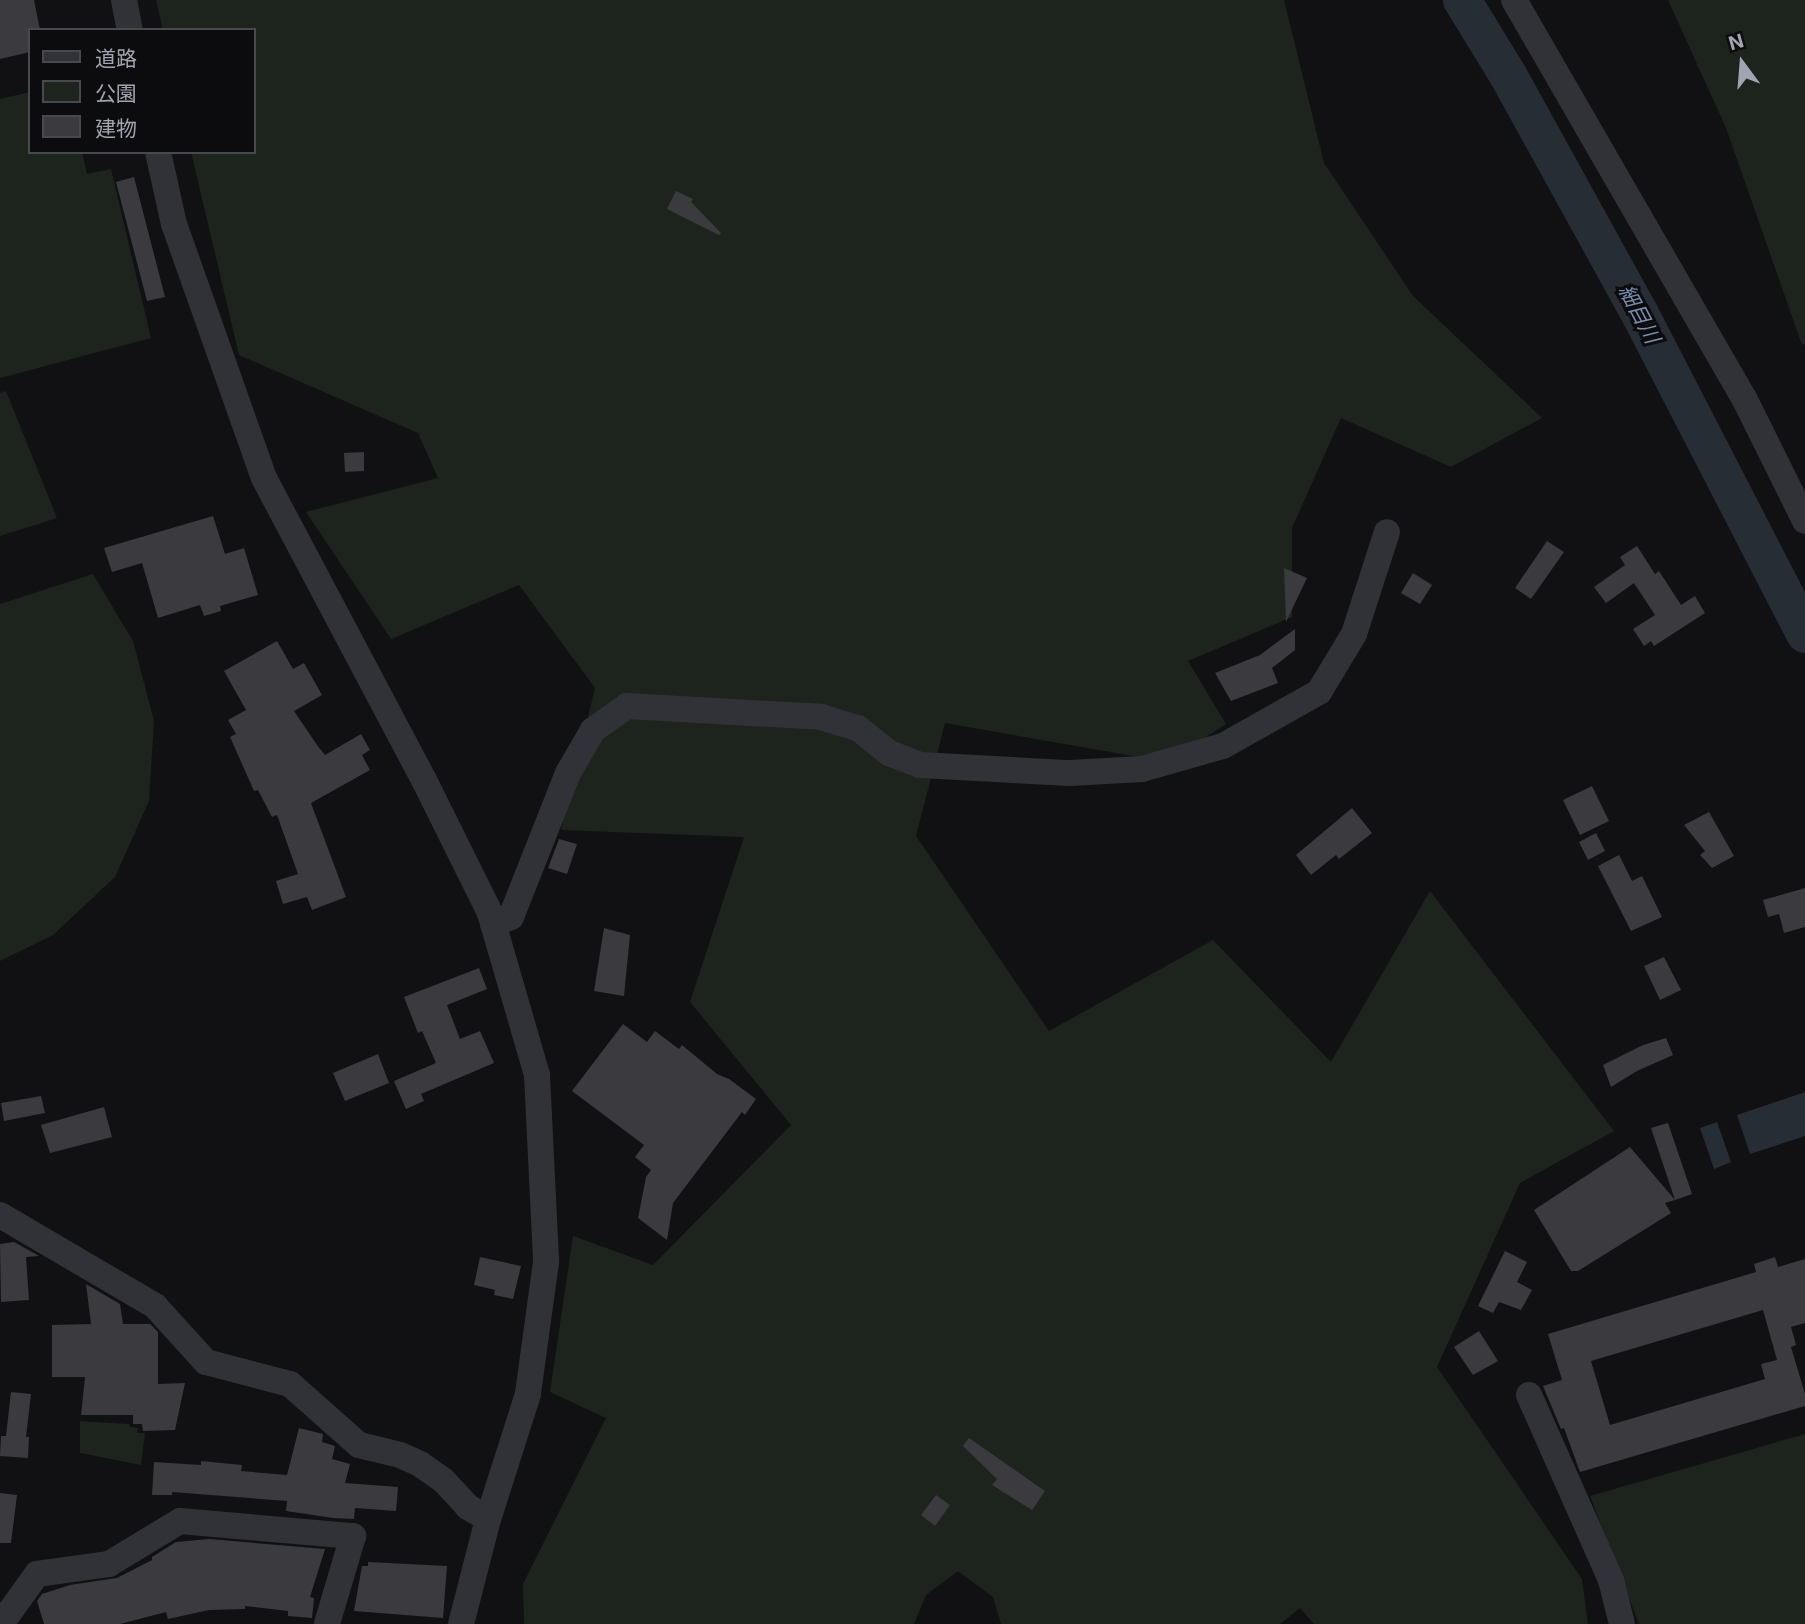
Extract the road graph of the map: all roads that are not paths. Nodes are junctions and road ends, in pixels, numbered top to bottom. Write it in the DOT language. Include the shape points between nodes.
graph roads {
  1 [pos="124,0"];
  2 [pos="1514,0"];
  3 [pos="130,28"];
  4 [pos="158,154"];
  5 [pos="1805,521"];
  6 [pos="1387,532"];
  7 [pos="493,924"];
  8 [pos="0,1215"];
  9 [pos="1529,1395"];
  10 [pos="488,1519"];
  11 [pos="1,1624"];
  12 [pos="327,1624"];
  13 [pos="461,1624"];
  14 [pos="1622,1624"];
  1 -- 3 [label="street"];
  2 -- 5 [label="street" via="1744,398"];
  4 -- 7 [label="street" via="174,224 264,478 424,780"];
  6 -- 7 [label="street" via="1354,634 1319,692 1223,746 1142,769 1070,773 920,765 888,753 858,728 821,717 627,706 593,730 568,773 510,917"];
  7 -- 10 [label="street" via="537,1075 546,1262 528,1394"];
  8 -- 10 [label="street" via="155,1306 206,1362 290,1384 359,1445 419,1464"];
  9 -- 14 [label="street" via="1611,1580"];
  10 -- 13 [label="street"];
  11 -- 12 [label="street" via="37,1574 109,1564 180,1521 353,1536"];
}
